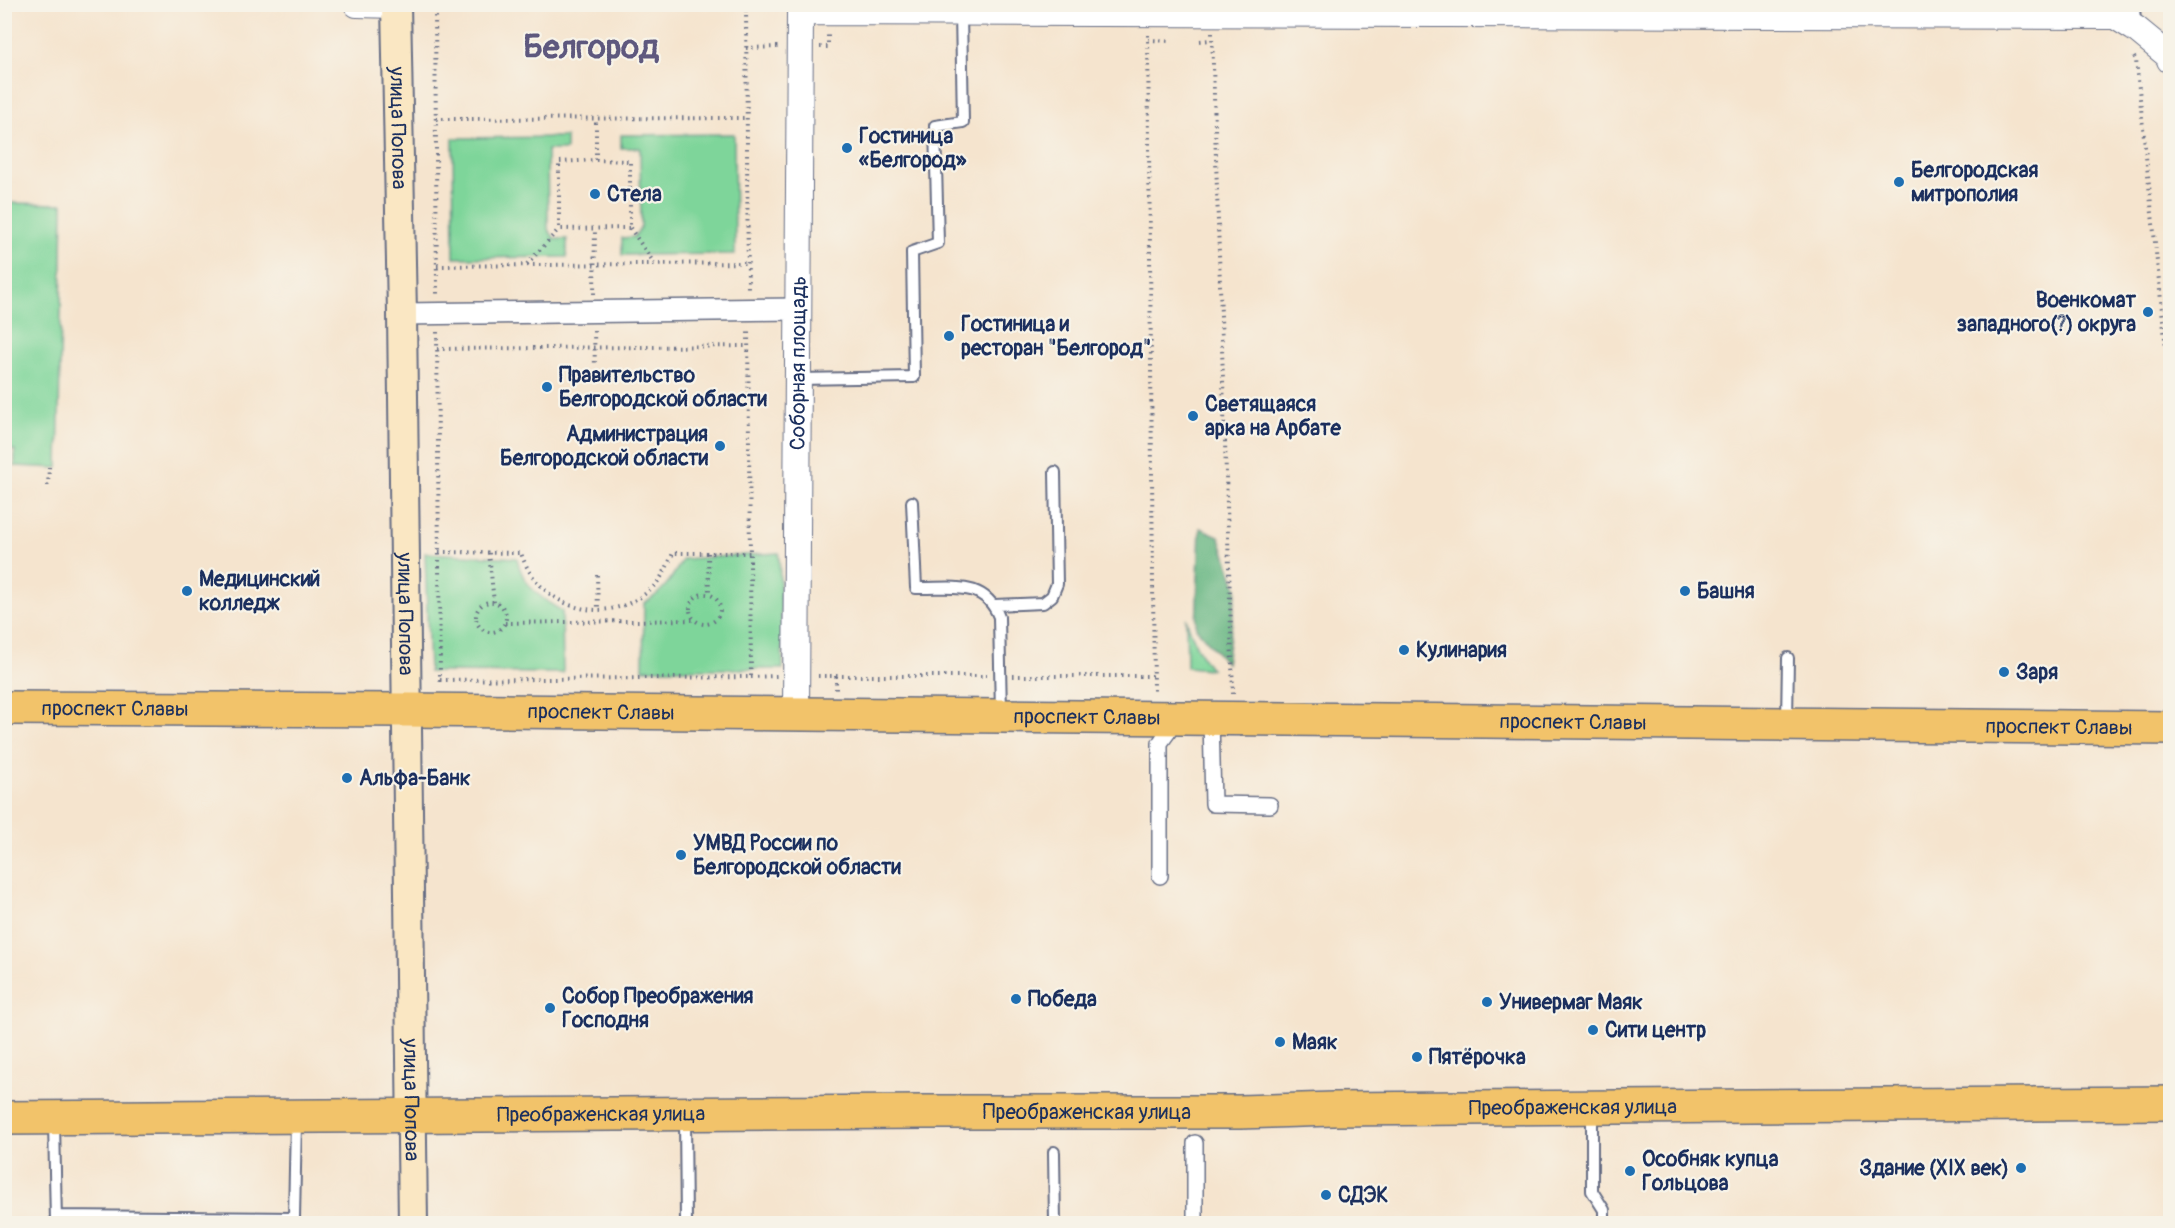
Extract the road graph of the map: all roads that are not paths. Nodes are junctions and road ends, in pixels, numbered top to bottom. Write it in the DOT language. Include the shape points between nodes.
graph roads {
  1 [pos="357,4"];
  2 [pos="2122,4"];
  3 [pos="396,5"];
  4 [pos="961,13"];
  5 [pos="2133,28"];
  6 [pos="2170,60"];
  7 [pos="798,309"];
  8 [pos="402,314"];
  9 [pos="798,379"];
  10 [pos="1055,472"];
  11 [pos="912,502"];
  12 [pos="994,604"];
  13 [pos="1788,658"];
  14 [pos="4,708"];
  15 [pos="407,710"];
  16 [pos="796,714"];
  17 [pos="1001,716"];
  18 [pos="1165,718"];
  19 [pos="1222,718"];
  20 [pos="1787,724"];
  21 [pos="2170,728"];
  22 [pos="1270,805"];
  23 [pos="1160,876"];
  24 [pos="2170,1103"];
  25 [pos="1592,1107"];
  26 [pos="685,1114"];
  27 [pos="413,1115"];
  28 [pos="296,1116"];
  29 [pos="4,1118"];
  30 [pos="54,1118"];
  31 [pos="1195,1143"];
  32 [pos="1054,1152"];
  33 [pos="56,1220"];
  34 [pos="413,1224"];
  35 [pos="686,1224"];
  36 [pos="1055,1224"];
  37 [pos="1195,1224"];
  38 [pos="1604,1224"];
  1 -- 3 [label="street"];
  2 -- 5 [label="lane"];
  3 -- 8 [label="main road, улица Попова"];
  4 -- 5 [label="street" via="2115,16"];
  4 -- 7 [label="street, Соборная площадь" via="800,12"];
  4 -- 9 [label="lane" via="963,122 935,126 938,243 912,252 914,377"];
  5 -- 6 [label="street"];
  7 -- 8 [label="street"];
  7 -- 9 [label="street, Соборная площадь"];
  8 -- 15 [label="main road, улица Попова"];
  9 -- 16 [label="street, Соборная площадь"];
  10 -- 12 [label="lane" via="1055,591 1039,604"];
  11 -- 12 [label="lane" via="916,588 966,589 982,593"];
  12 -- 17 [label="lane" via="999,617"];
  13 -- 20 [label="lane"];
  14 -- 15 [label="main road, проспект Славы"];
  15 -- 16 [label="main road, проспект Славы"];
  15 -- 27 [label="main road, улица Попова"];
  16 -- 17 [label="main road, проспект Славы"];
  17 -- 18 [label="main road, проспект Славы"];
  18 -- 19 [label="main road, проспект Славы"];
  18 -- 23 [label="street" via="1168,732 1160,744"];
  19 -- 20 [label="main road, проспект Славы"];
  19 -- 22 [label="street" via="1213,804"];
  20 -- 21 [label="main road, проспект Славы"];
  24 -- 25 [label="main road, Преображенская улица"];
  25 -- 26 [label="main road, Преображенская улица"];
  25 -- 38 [label="lane" via="1592,1191 1604,1210"];
  26 -- 27 [label="main road, Преображенская улица"];
  26 -- 35 [label="lane"];
  27 -- 28 [label="main road, Преображенская улица"];
  27 -- 34 [label="main road, улица Попова"];
  28 -- 30 [label="main road, Преображенская улица"];
  28 -- 33 [label="lane" via="294,1218"];
  29 -- 30 [label="main road, Преображенская улица"];
  30 -- 33 [label="lane"];
  31 -- 37 [label="street"];
  32 -- 36 [label="lane"];
}
